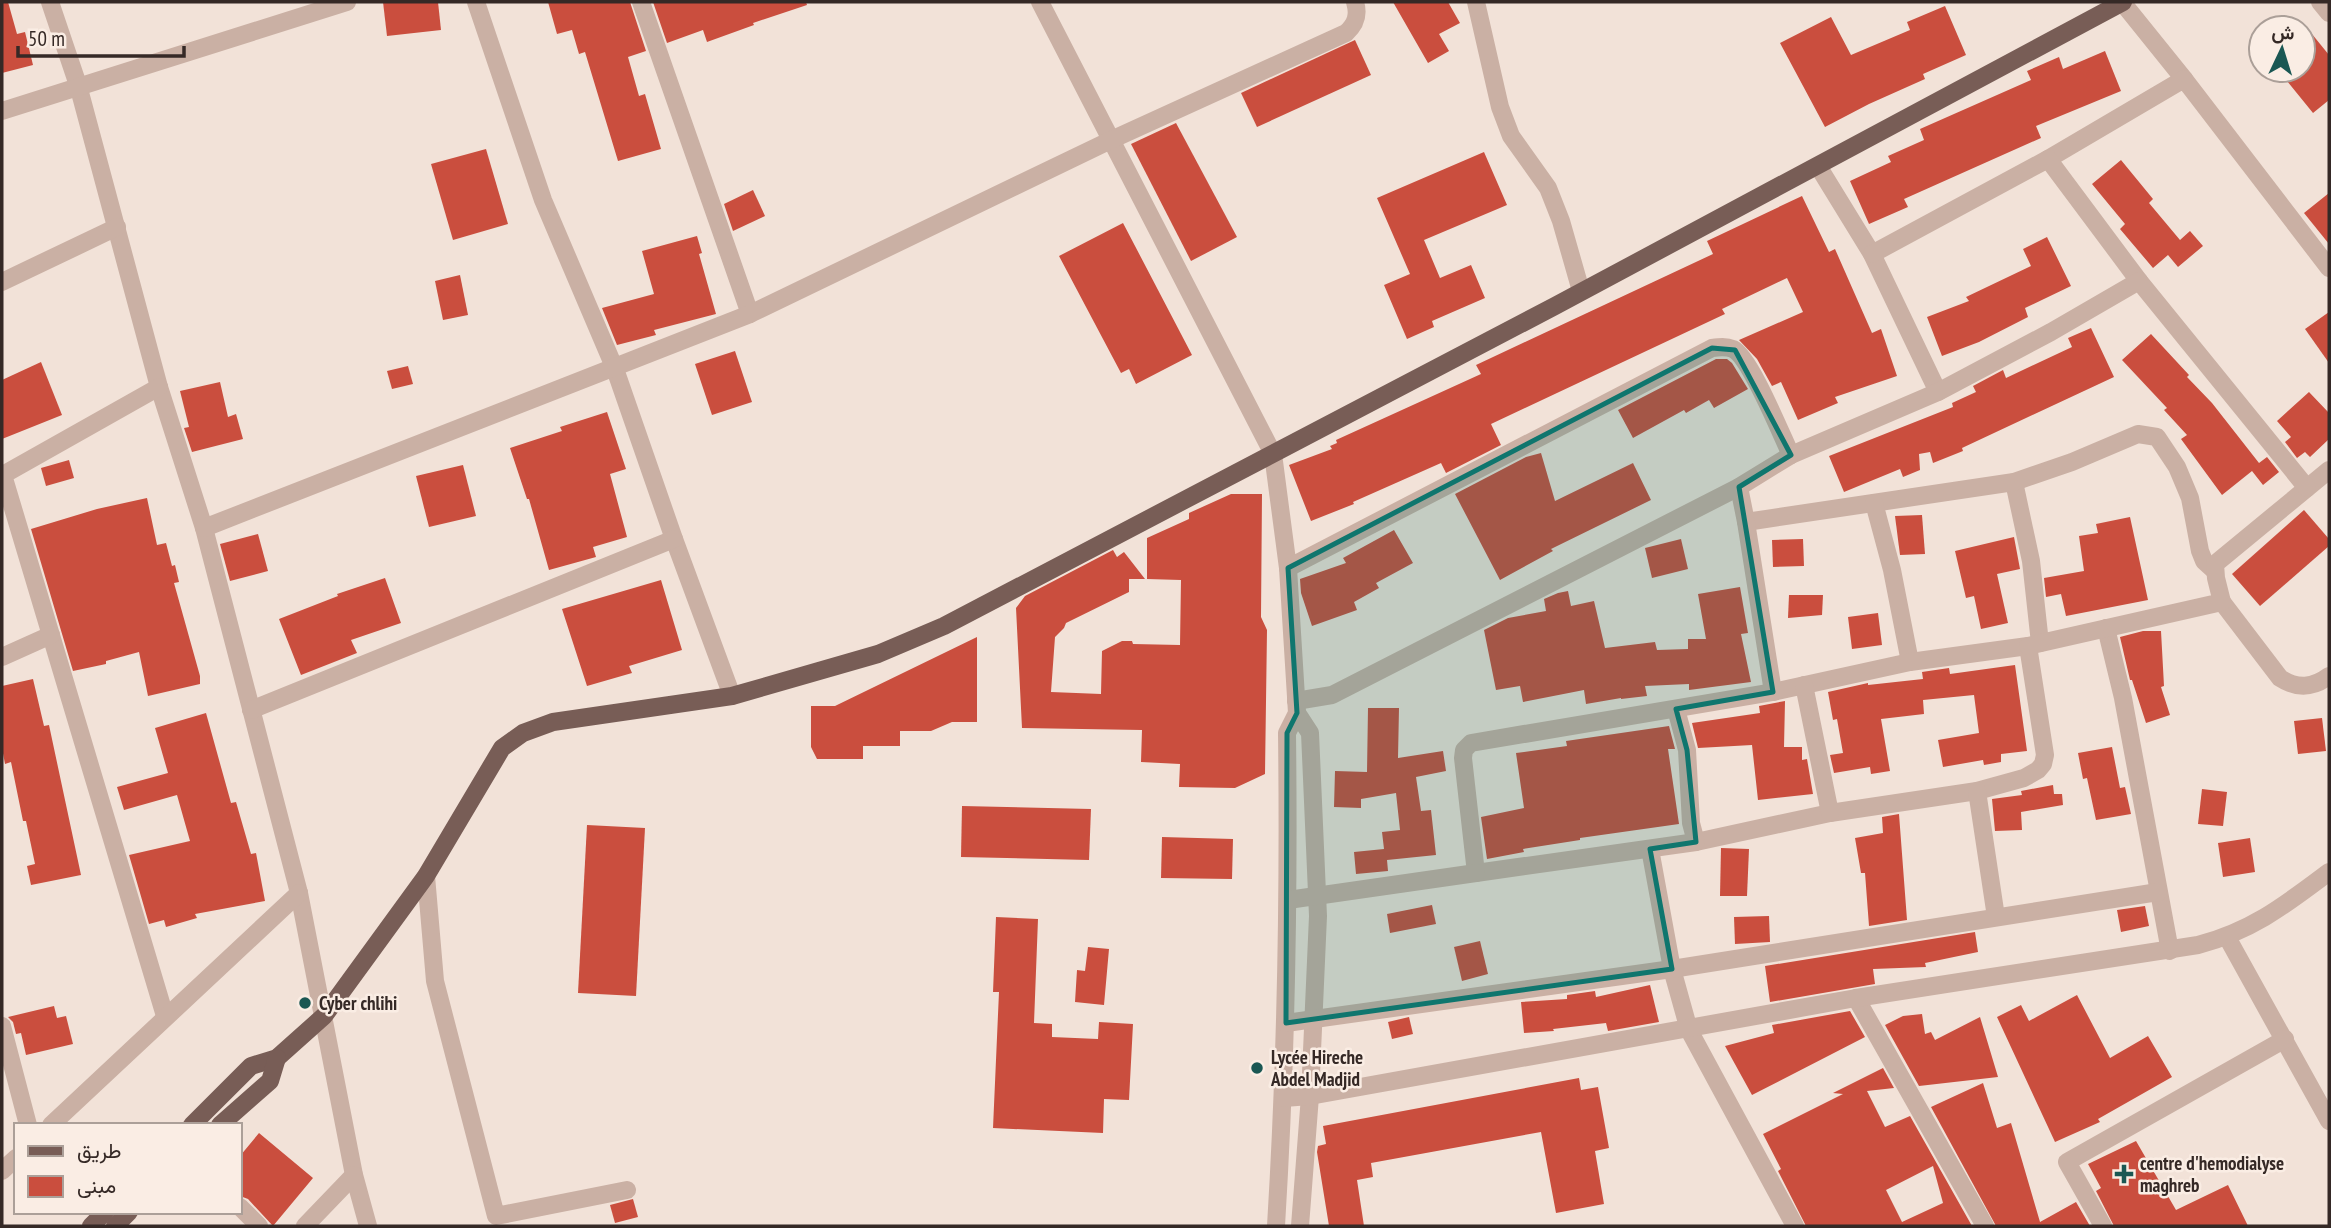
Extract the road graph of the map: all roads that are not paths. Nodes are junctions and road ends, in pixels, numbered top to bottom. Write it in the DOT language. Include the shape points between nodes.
graph roads {
  1 [pos="50,2"];
  2 [pos="347,2"];
  3 [pos="476,2"];
  4 [pos="641,2"];
  5 [pos="1040,2"];
  6 [pos="1355,2"];
  7 [pos="1476,2"];
  8 [pos="2122,2"];
  9 [pos="2183,79"];
  10 [pos="78,85"];
  11 [pos="2,111"];
  12 [pos="1111,140"];
  13 [pos="2048,159"];
  14 [pos="1818,166"];
  15 [pos="117,227"];
  16 [pos="1872,254"];
  17 [pos="2329,268"];
  18 [pos="2139,281"];
  19 [pos="2,282"];
  20 [pos="1581,291"];
  21 [pos="750,314"];
  22 [pos="615,369"];
  23 [pos="159,387"];
  24 [pos="1938,392"];
  25 [pos="1273,454"];
  26 [pos="1791,454"];
  27 [pos="2329,470"];
  28 [pos="3,475"];
  29 [pos="2014,482"];
  30 [pos="1739,487"];
  31 [pos="2307,488"];
  32 [pos="1874,503"];
  33 [pos="1746,522"];
  34 [pos="204,528"];
  35 [pos="674,539"];
  36 [pos="1288,568"];
  37 [pos="2215,571"];
  38 [pos="2222,602"];
  39 [pos="2106,628"];
  40 [pos="51,635"];
  41 [pos="2034,645"];
  42 [pos="2,657"];
  43 [pos="1910,662"];
  44 [pos="2329,676"];
  45 [pos="1804,685"];
  46 [pos="1773,692"];
  47 [pos="732,696"];
  48 [pos="1297,707"];
  49 [pos="251,709"];
  50 [pos="1676,709"];
  51 [pos="1977,791"];
  52 [pos="1830,813"];
  53 [pos="1696,842"];
  54 [pos="1650,849"];
  55 [pos="2329,872"];
  56 [pos="1476,873"];
  57 [pos="426,876"];
  58 [pos="2158,891"];
  59 [pos="299,893"];
  60 [pos="1317,896"];
  61 [pos="1288,900"];
  62 [pos="1996,917"];
  63 [pos="2227,937"];
  64 [pos="2170,951"];
  65 [pos="1672,969"];
  66 [pos="1856,999"];
  67 [pos="165,1016"];
  68 [pos="324,1016"];
  69 [pos="1314,1020"];
  70 [pos="1286,1023"];
  71 [pos="2,1027"];
  72 [pos="1689,1030"];
  73 [pos="2285,1039"];
  74 [pos="277,1058"];
  75 [pos="1310,1097"];
  76 [pos="1284,1098"];
  77 [pos="2329,1121"];
  78 [pos="27,1123"];
  79 [pos="53,1123"];
  80 [pos="194,1123"];
  81 [pos="222,1123"];
  82 [pos="354,1175"];
  83 [pos="627,1190"];
  84 [pos="242,1209"];
  85 [pos="497,1221"];
  86 [pos="259,1226"];
  87 [pos="305,1226"];
  88 [pos="368,1226"];
  89 [pos="1276,1226"];
  90 [pos="1300,1226"];
  91 [pos="1794,1226"];
  92 [pos="1985,1226"];
  93 [pos="2103,1226"];
  1 -- 10 [label="street"];
  2 -- 10 [label="street"];
  3 -- 22 [label="street" via="543,201"];
  4 -- 21 [label="street"];
  5 -- 12 [label="street"];
  6 -- 12 [label="street" via="1357,16 1346,33"];
  7 -- 20 [label="street" via="1500,107 1511,136 1548,188"];
  8 -- 9 [label="street"];
  8 -- 14 [label="main road"];
  9 -- 13 [label="street"];
  9 -- 17 [label="street"];
  10 -- 11 [label="street"];
  10 -- 15 [label="street"];
  12 -- 21 [label="street"];
  12 -- 25 [label="street"];
  13 -- 16 [label="street"];
  13 -- 18 [label="street"];
  14 -- 16 [label="street"];
  14 -- 20 [label="main road"];
  15 -- 19 [label="street"];
  15 -- 23 [label="street"];
  16 -- 24 [label="street"];
  18 -- 24 [label="street"];
  18 -- 31 [label="street"];
  20 -- 25 [label="main road"];
  21 -- 22 [label="street"];
  22 -- 34 [label="street"];
  22 -- 35 [label="street"];
  23 -- 28 [label="street"];
  23 -- 34 [label="street"];
  24 -- 26 [label="street"];
  25 -- 36 [label="street"];
  25 -- 47 [label="main road" via="944,625 878,654"];
  26 -- 30 [label="street"];
  26 -- 36 [label="street" via="1748,364 1735,350 1712,348"];
  27 -- 31 [label="street"];
  28 -- 40 [label="street"];
  29 -- 32 [label="street"];
  29 -- 37 [label="street" via="2138,434 2157,437 2185,485 2200,551"];
  29 -- 41 [label="street" via="2031,561"];
  30 -- 33 [label="street"];
  30 -- 48 [label="street" via="1332,695"];
  31 -- 37 [label="street" via="2221,557"];
  32 -- 33 [label="street"];
  32 -- 43 [label="street"];
  33 -- 46 [label="street"];
  34 -- 49 [label="street"];
  35 -- 47 [label="street"];
  35 -- 49 [label="street"];
  36 -- 48 [label="street"];
  37 -- 38 [label="street"];
  38 -- 39 [label="street"];
  38 -- 44 [label="street" via="2280,678 2304,686"];
  39 -- 41 [label="street"];
  39 -- 58 [label="street"];
  40 -- 42 [label="street"];
  40 -- 67 [label="street"];
  41 -- 43 [label="street"];
  41 -- 51 [label="street" via="2043,764 2024,778"];
  43 -- 45 [label="street"];
  45 -- 46 [label="street"];
  45 -- 52 [label="street"];
  46 -- 50 [label="street"];
  47 -- 57 [label="main road" via="553,722 523,733 502,748"];
  48 -- 60 [label="street" via="1310,733"];
  48 -- 61 [label="street" via="1287,733"];
  49 -- 59 [label="street"];
  50 -- 53 [label="street" via="1687,750"];
  50 -- 56 [label="street" via="1467,745 1464,774"];
  51 -- 52 [label="street"];
  51 -- 62 [label="street"];
  52 -- 53 [label="street"];
  53 -- 54 [label="street"];
  54 -- 56 [label="street"];
  54 -- 65 [label="street"];
  55 -- 63 [label="street" via="2270,916"];
  56 -- 60 [label="street"];
  57 -- 68 [label="main road"];
  57 -- 85 [label="street" via="435,981"];
  58 -- 62 [label="street"];
  58 -- 64 [label="street"];
  59 -- 67 [label="street"];
  59 -- 68 [label="street"];
  60 -- 61 [label="street"];
  60 -- 69 [label="street"];
  61 -- 70 [label="street"];
  62 -- 65 [label="street"];
  63 -- 64 [label="street"];
  63 -- 73 [label="street"];
  64 -- 66 [label="street"];
  65 -- 69 [label="street"];
  65 -- 72 [label="street"];
  66 -- 72 [label="street"];
  66 -- 92 [label="street"];
  67 -- 79 [label="street"];
  68 -- 74 [label="main road"];
  68 -- 82 [label="street"];
  69 -- 70 [label="street"];
  69 -- 75 [label="street"];
  70 -- 76 [label="street"];
  71 -- 78 [label="street"];
  72 -- 75 [label="street"];
  72 -- 91 [label="street"];
  73 -- 77 [label="street"];
  73 -- 93 [label="street" via="2067,1162"];
  74 -- 80 [label="main road" via="251,1066"];
  74 -- 81 [label="main road" via="270,1080"];
  75 -- 76 [label="street"];
  75 -- 90 [label="street"];
  76 -- 89 [label="street"];
  82 -- 87 [label="street"];
  82 -- 88 [label="street"];
  83 -- 85 [label="street"];
  84 -- 86 [label="street"];
}
